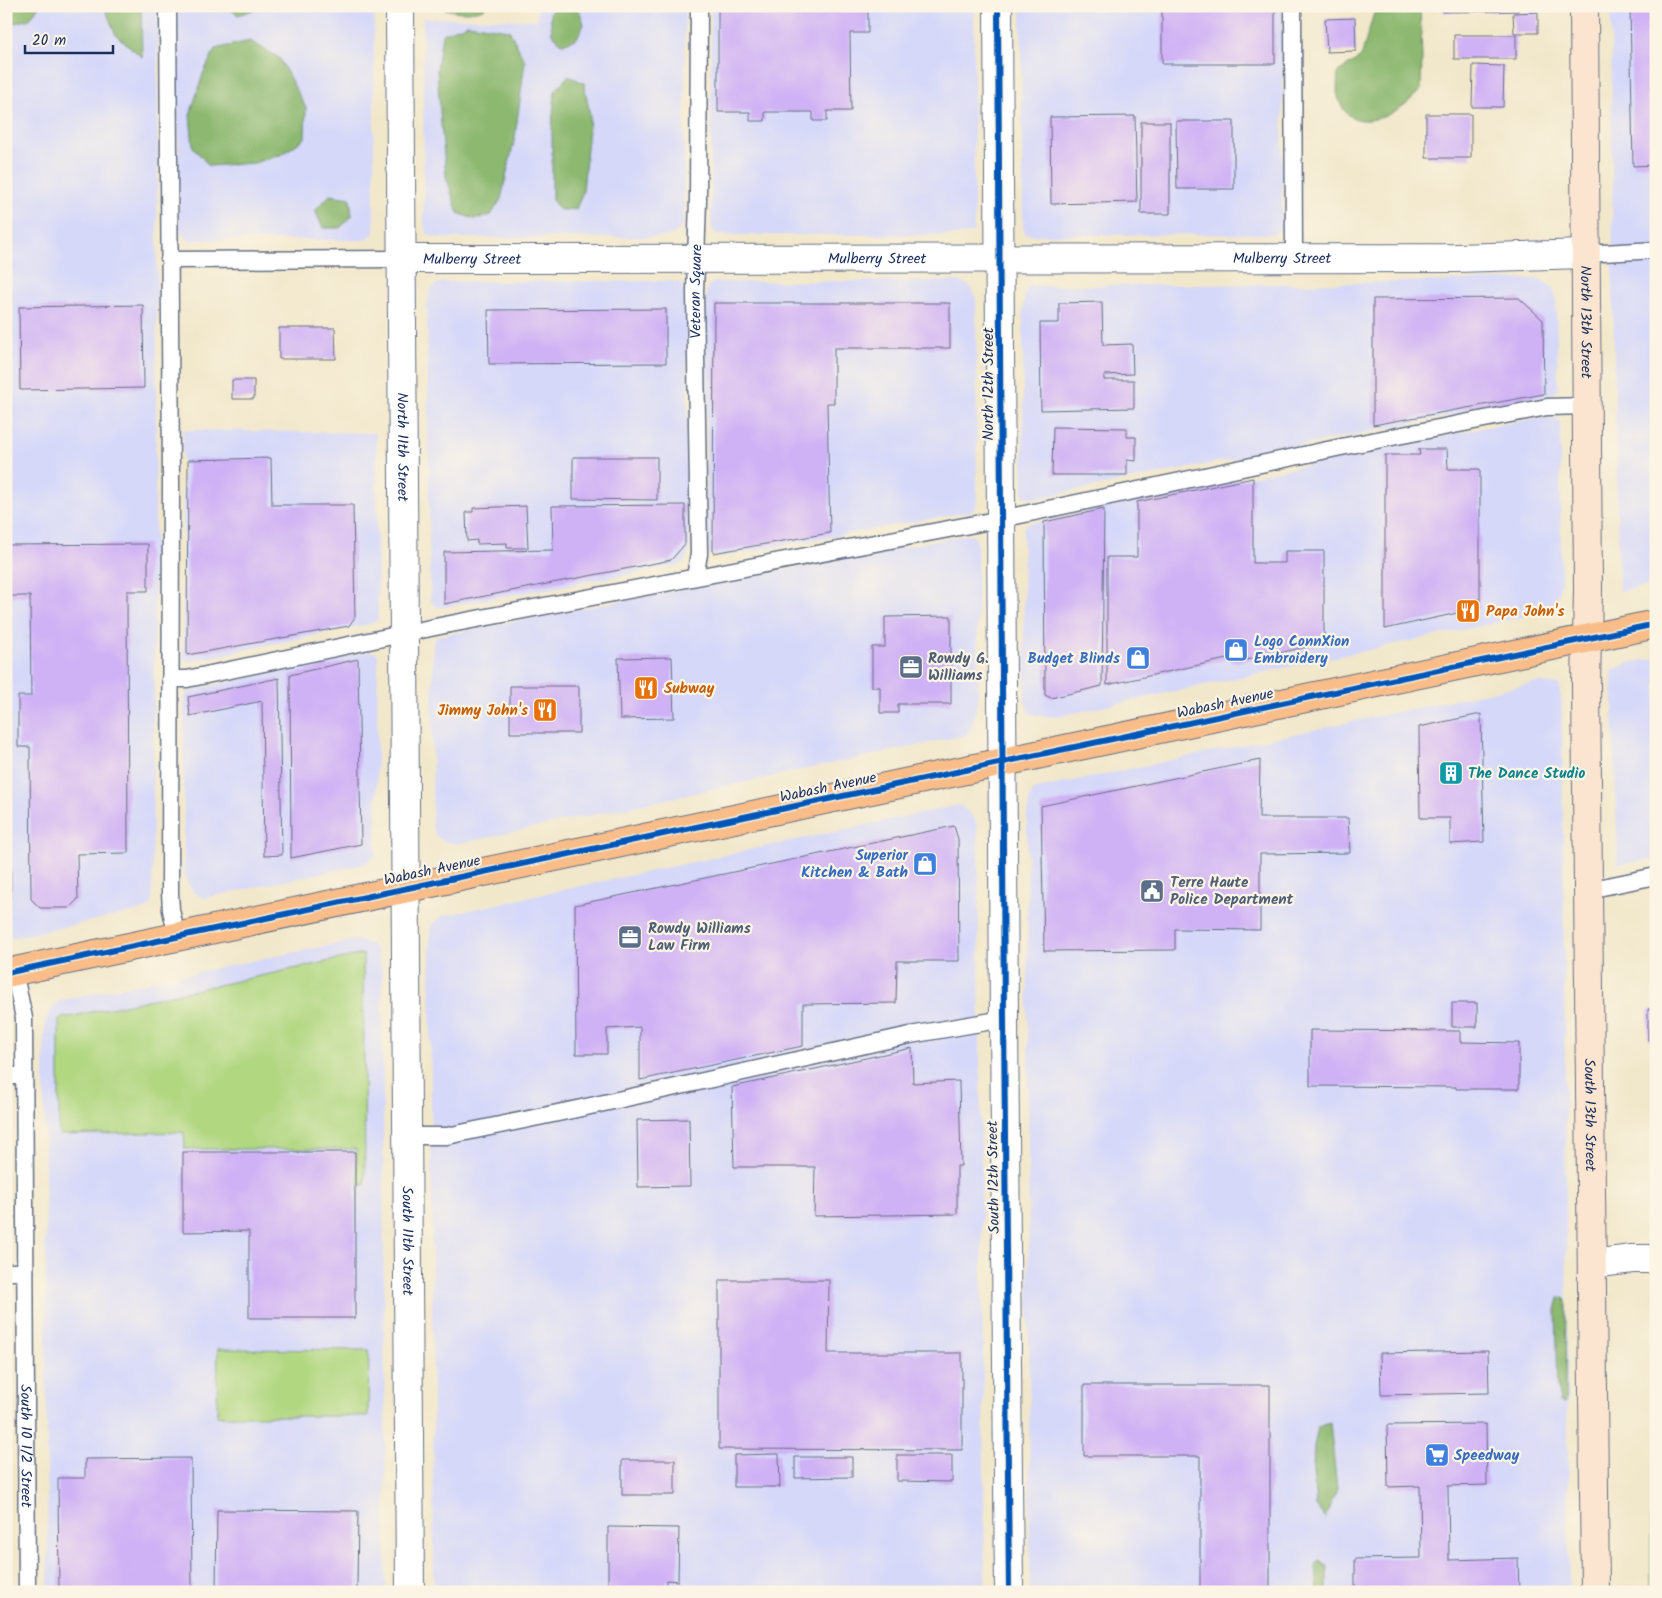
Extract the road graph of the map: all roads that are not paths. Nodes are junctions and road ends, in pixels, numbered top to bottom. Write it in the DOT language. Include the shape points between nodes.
graph roads {
  1 [pos="168,6"];
  2 [pos="400,6"];
  3 [pos="699,6"];
  4 [pos="998,6"];
  5 [pos="1294,6"];
  6 [pos="1584,6"];
  7 [pos="1656,250"];
  8 [pos="1585,254"];
  9 [pos="1000,258"];
  10 [pos="1294,258"];
  11 [pos="402,259"];
  12 [pos="696,259"];
  13 [pos="169,260"];
  14 [pos="1586,406"];
  15 [pos="1001,519"];
  16 [pos="695,577"];
  17 [pos="1656,624"];
  18 [pos="405,634"];
  19 [pos="1587,638"];
  20 [pos="170,679"];
  21 [pos="1003,762"];
  22 [pos="1656,876"];
  23 [pos="405,889"];
  24 [pos="1588,890"];
  25 [pos="177,937"];
  26 [pos="10,972"];
  27 [pos="1004,1019"];
  28 [pos="6,1076"];
  29 [pos="24,1076"];
  30 [pos="406,1136"];
  31 [pos="1656,1259"];
  32 [pos="1592,1264"];
  33 [pos="6,1272"];
  34 [pos="25,1272"];
  35 [pos="27,1592"];
  36 [pos="410,1592"];
  37 [pos="1010,1592"];
  38 [pos="1595,1592"];
  1 -- 13 [label="lane"];
  2 -- 11 [label="street, North 11th Street"];
  3 -- 12 [label="lane, Veteran Square"];
  4 -- 9 [label="street, North 12th Street"];
  5 -- 10 [label="lane"];
  6 -- 8 [label="main road, North 13th Street"];
  7 -- 8 [label="lane"];
  8 -- 10 [label="street, Mulberry Street"];
  8 -- 14 [label="main road, North 13th Street"];
  9 -- 10 [label="street, Mulberry Street"];
  9 -- 12 [label="street, Mulberry Street"];
  9 -- 15 [label="street, North 12th Street"];
  11 -- 12 [label="street, Mulberry Street"];
  11 -- 13 [label="lane, Mulberry Street"];
  11 -- 18 [label="street, North 11th Street"];
  12 -- 16 [label="lane, Veteran Square" via="699,554"];
  13 -- 20 [label="lane"];
  14 -- 15 [label="lane" via="1547,407 1505,415"];
  14 -- 19 [label="main road, North 13th Street"];
  15 -- 16 [label="lane"];
  15 -- 21 [label="street, North 12th Street"];
  16 -- 18 [label="lane"];
  17 -- 19 [label="main road, Wabash Avenue"];
  18 -- 20 [label="lane" via="187,679"];
  18 -- 23 [label="street, North 11th Street"];
  19 -- 21 [label="main road, Wabash Avenue"];
  19 -- 24 [label="main road, South 13th Street"];
  20 -- 25 [label="lane" via="170,894"];
  21 -- 23 [label="main road, Wabash Avenue"];
  21 -- 27 [label="street, South 12th Street"];
  22 -- 24 [label="lane"];
  23 -- 25 [label="main road, Wabash Avenue"];
  23 -- 30 [label="street, South 11th Street"];
  24 -- 32 [label="main road, South 13th Street"];
  25 -- 26 [label="main road, Wabash Avenue"];
  26 -- 29 [label="lane, South 10 1/2 Street" via="24,1018"];
  27 -- 30 [label="lane" via="910,1035 447,1136"];
  27 -- 37 [label="street, South 12th Street"];
  28 -- 29 [label="lane"];
  29 -- 34 [label="lane, South 10 1/2 Street"];
  30 -- 36 [label="street, South 11th Street"];
  31 -- 32 [label="street"];
  32 -- 38 [label="main road, South 13th Street"];
  33 -- 34 [label="lane"];
  34 -- 35 [label="lane, South 10 1/2 Street"];
}
